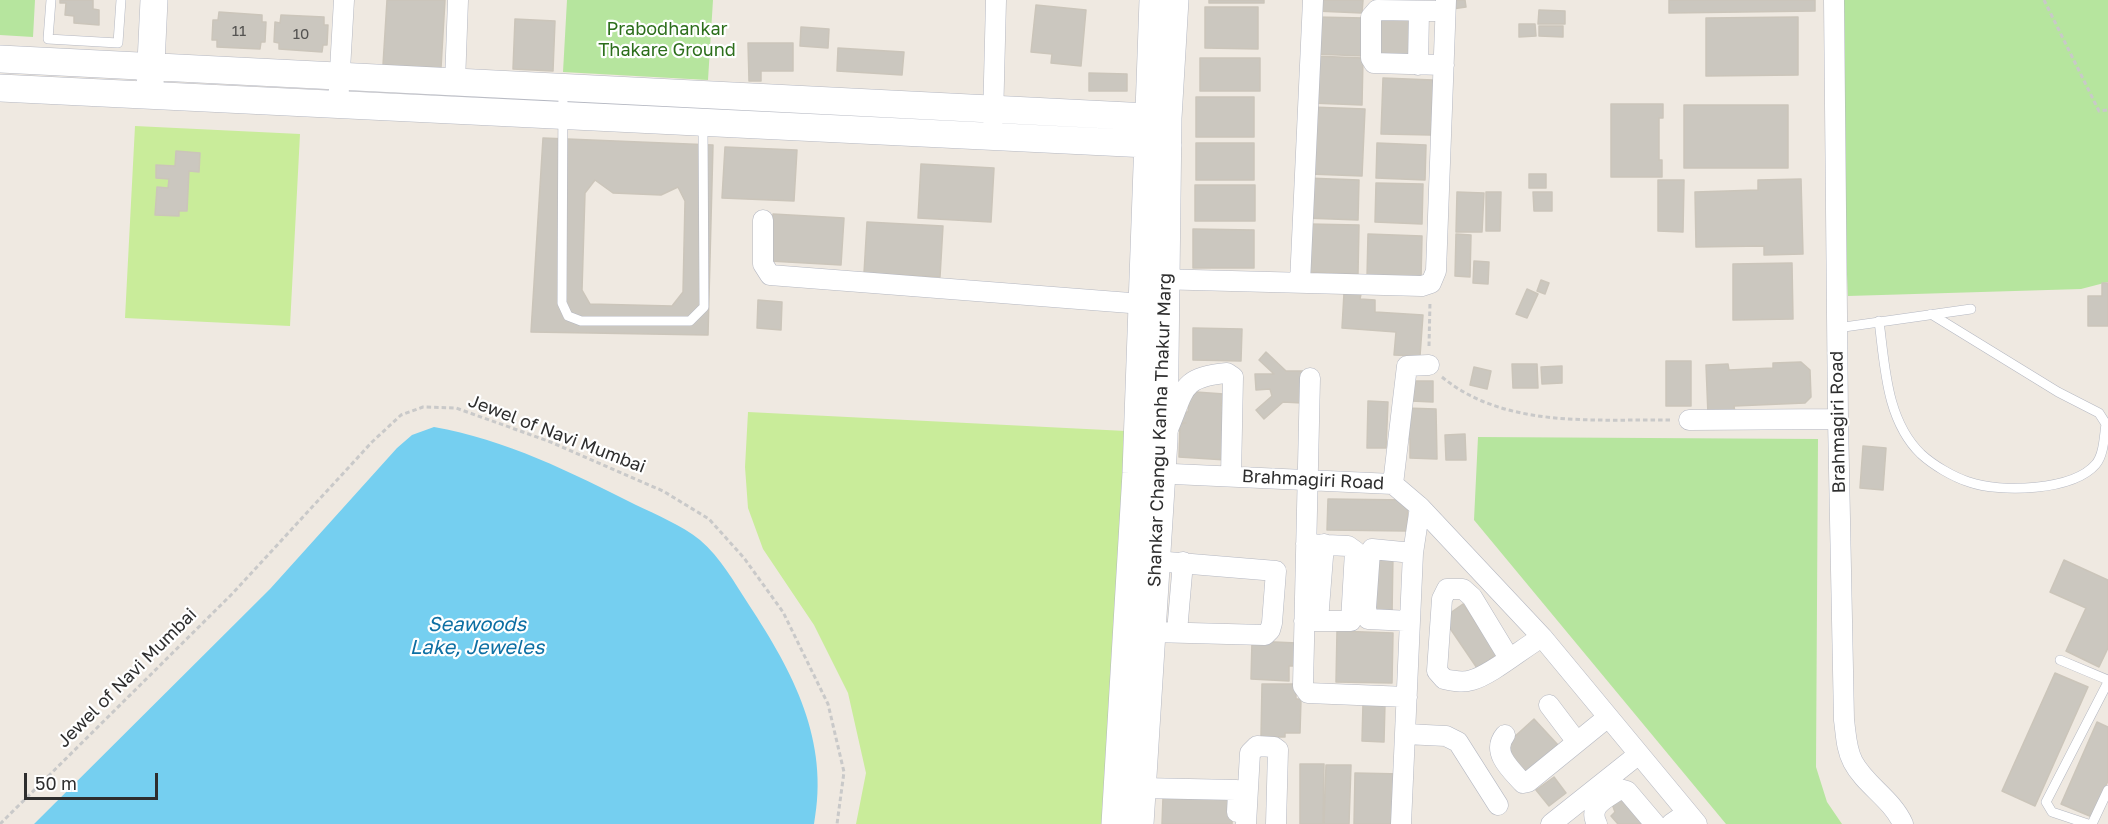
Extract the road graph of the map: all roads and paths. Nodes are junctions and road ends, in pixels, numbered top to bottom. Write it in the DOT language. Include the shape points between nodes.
graph roads {
  1 [pos="51,0"];
  2 [pos="121,0"];
  3 [pos="154,0"];
  4 [pos="344,0"];
  5 [pos="458,0"];
  6 [pos="996,0"];
  7 [pos="1154,0"];
  8 [pos="1175,0"];
  9 [pos="1313,0"];
  10 [pos="1834,0"];
  11 [pos="2044,0"];
  12 [pos="1445,5"];
  13 [pos="1419,11"];
  14 [pos="0,59"];
  15 [pos="1418,64"];
  16 [pos="1444,64"];
  17 [pos="150,67"];
  18 [pos="340,76"];
  19 [pos="455,83"];
  20 [pos="0,88"];
  21 [pos="563,88"];
  22 [pos="149,95"];
  23 [pos="338,105"];
  24 [pos="993,110"];
  25 [pos="2108,110"];
  26 [pos="562,116"];
  27 [pos="703,123"];
  28 [pos="1158,132"];
  29 [pos="991,138"];
  30 [pos="763,220"];
  31 [pos="1300,283"];
  32 [pos="1431,283"];
  33 [pos="1155,292"];
  34 [pos="1971,309"];
  35 [pos="1931,314"];
  36 [pos="1879,321"];
  37 [pos="1837,328"];
  38 [pos="1429,365"];
  39 [pos="1310,378"];
  40 [pos="1838,419"];
  41 [pos="1689,420"];
  42 [pos="1164,440"];
  43 [pos="1148,473"];
  44 [pos="1231,476"];
  45 [pos="1307,480"];
  46 [pos="1393,484"];
  47 [pos="1420,507"];
  48 [pos="1315,544"];
  49 [pos="1407,552"];
  50 [pos="1155,561"];
  51 [pos="1183,562"];
  52 [pos="1276,571"];
  53 [pos="1305,574"];
  54 [pos="1311,621"];
  55 [pos="1404,621"];
  56 [pos="1164,632"];
  57 [pos="1542,637"];
  58 [pos="1509,658"];
  59 [pos="2061,660"];
  60 [pos="1428,679"];
  61 [pos="2108,681"];
  62 [pos="1408,687"];
  63 [pos="1549,705"];
  64 [pos="1608,717"];
  65 [pos="1406,734"];
  66 [pos="1505,735"];
  67 [pos="1577,742"];
  68 [pos="1639,754"];
  69 [pos="1142,788"];
  70 [pos="2108,790"];
  71 [pos="1498,805"];
  72 [pos="1588,812"];
  73 [pos="1692,818"];
  74 [pos="0,824"];
  75 [pos="837,824"];
  76 [pos="1115,824"];
  77 [pos="1140,824"];
  78 [pos="1236,824"];
  79 [pos="1246,824"];
  80 [pos="1276,824"];
  81 [pos="1401,824"];
  82 [pos="1551,824"];
  83 [pos="1655,824"];
  84 [pos="1671,824"];
  85 [pos="1903,824"];
  86 [pos="2090,824"];
  1 -- 2 [label="lane" via="48,39 118,43"];
  3 -- 17 [label="street"];
  4 -- 18 [label="street"];
  5 -- 19 [label="street"];
  6 -- 24 [label="street"];
  7 -- 28 [label="street, Shankar Changu Kanha Thakur Marg"];
  8 -- 28 [label="street, Shankar Changu Kanha Thakur Marg"];
  9 -- 31 [label="street"];
  10 -- 37 [label="street, Brahmagiri Road"];
  11 -- 25 [label="path" via="2099,111"];
  12 -- 13 [label="street"];
  12 -- 16 [label="street"];
  13 -- 15 [label="street"];
  13 -- 15 [label="street" via="1377,10 1371,16 1374,63"];
  14 -- 17 [label="street"];
  15 -- 16 [label="street"];
  16 -- 32 [label="street" via="1436,271"];
  17 -- 18 [label="street"];
  17 -- 22 [label="street"];
  18 -- 19 [label="street"];
  18 -- 23 [label="street"];
  19 -- 21 [label="street"];
  20 -- 22 [label="street"];
  21 -- 24 [label="street"];
  21 -- 26 [label="lane"];
  22 -- 23 [label="street"];
  23 -- 26 [label="street"];
  24 -- 28 [label="street"];
  24 -- 29 [label="street"];
  26 -- 27 [label="street"];
  26 -- 27 [label="lane" via="562,303 568,316 581,321 690,321 704,307"];
  27 -- 29 [label="street"];
  28 -- 29 [label="street"];
  28 -- 33 [label="street, Shankar Changu Kanha Thakur Marg"];
  30 -- 33 [label="street" via="763,264 770,275"];
  31 -- 32 [label="street"];
  31 -- 33 [label="street"];
  32 -- 38 [label="path"];
  33 -- 42 [label="street, Shankar Changu Kanha Thakur Marg"];
  33 -- 43 [label="street, Shankar Changu Kanha Thakur Marg"];
  34 -- 35 [label="lane"];
  35 -- 36 [label="lane"];
  35 -- 36 [label="lane" via="2098,413 2106,424 2095,465 2061,482 2030,489 1970,483 1947,472 1921,454 1900,424 1887,385"];
  36 -- 37 [label="lane"];
  37 -- 40 [label="street, Brahmagiri Road"];
  38 -- 41 [label="path" via="1459,390 1509,410 1575,419"];
  38 -- 46 [label="street" via="1407,366"];
  39 -- 45 [label="street"];
  40 -- 41 [label="street"];
  40 -- 85 [label="street, Brahmagiri Road" via="1846,742 1862,776"];
  42 -- 43 [label="street, Shankar Changu Kanha Thakur Marg"];
  42 -- 44 [label="street" via="1185,386 1206,374 1227,373 1234,381"];
  43 -- 44 [label="street, Brahmagiri Road"];
  43 -- 50 [label="street, Shankar Changu Kanha Thakur Marg"];
  43 -- 76 [label="street, Shankar Changu Kanha Thakur Marg"];
  44 -- 45 [label="street, Brahmagiri Road"];
  45 -- 46 [label="street, Brahmagiri Road"];
  45 -- 48 [label="street"];
  46 -- 47 [label="street, Brahmagiri Road"];
  47 -- 49 [label="street"];
  47 -- 57 [label="street, Brahmagiri Road"];
  48 -- 53 [label="street"];
  48 -- 54 [label="street"];
  48 -- 54 [label="street" via="1348,546 1355,551 1351,621"];
  49 -- 55 [label="street"];
  49 -- 55 [label="street" via="1372,549 1366,608 1368,619"];
  50 -- 51 [label="street"];
  50 -- 56 [label="street, Shankar Changu Kanha Thakur Marg"];
  51 -- 52 [label="street"];
  51 -- 56 [label="street"];
  52 -- 53 [label="street"];
  52 -- 56 [label="street" via="1272,623 1265,635"];
  53 -- 54 [label="street"];
  54 -- 62 [label="street" via="1303,686 1308,693"];
  55 -- 62 [label="street"];
  56 -- 69 [label="street, Shankar Changu Kanha Thakur Marg"];
  57 -- 58 [label="street"];
  57 -- 64 [label="street, Brahmagiri Road"];
  58 -- 58 [label="street" via="1475,680 1455,681 1440,676 1437,671 1442,599 1447,589 1463,589 1472,597"];
  59 -- 61 [label="lane"];
  60 -- 62 [label="street"];
  61 -- 86 [label="lane" via="2046,802 2052,812"];
  62 -- 65 [label="street"];
  63 -- 67 [label="street"];
  64 -- 67 [label="street"];
  64 -- 68 [label="street, Brahmagiri Road"];
  65 -- 71 [label="street" via="1446,736 1458,742 1475,762"];
  65 -- 81 [label="street"];
  66 -- 67 [label="street" via="1499,742 1499,752 1523,783"];
  68 -- 72 [label="street"];
  68 -- 73 [label="street, Brahmagiri Road"];
  69 -- 77 [label="street, Shankar Changu Kanha Thakur Marg"];
  69 -- 78 [label="street" via="1236,790"];
  70 -- 86 [label="lane"];
  72 -- 82 [label="street"];
  72 -- 83 [label="street" via="1593,813 1596,805 1620,789 1628,791"];
  73 -- 84 [label="street"];
  74 -- 75 [label="path, Jewel of Navi Mumbai" via="233,593 372,442 401,415 423,407 456,408 548,441 663,491 709,519 744,558 783,612 828,704 844,772"];
  79 -- 80 [label="street" via="1250,753 1257,746 1278,750"];
}
